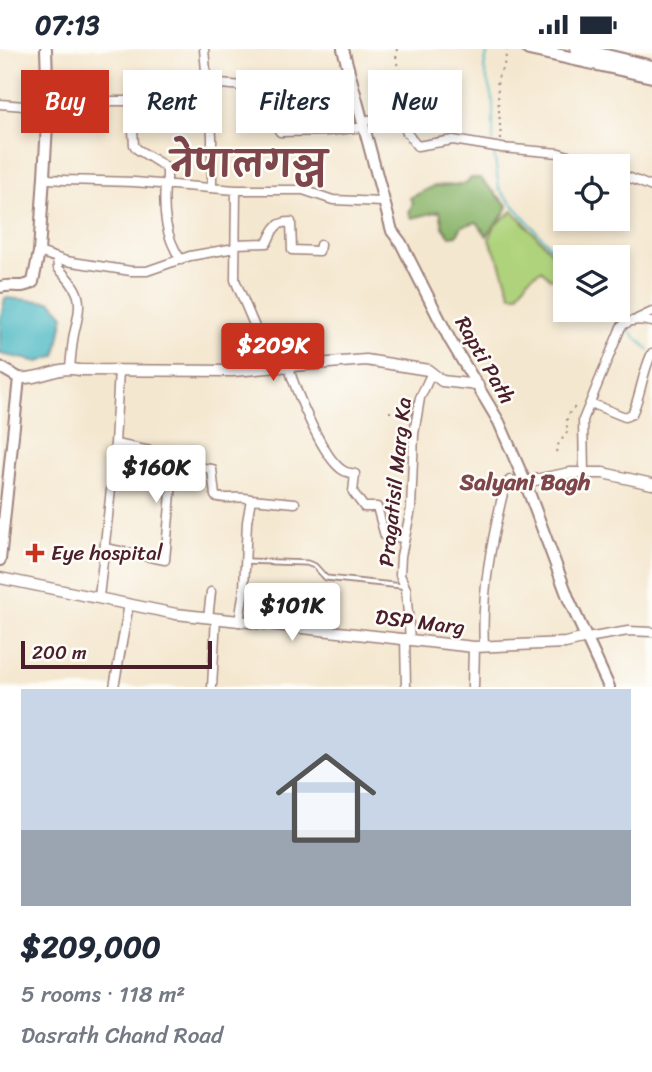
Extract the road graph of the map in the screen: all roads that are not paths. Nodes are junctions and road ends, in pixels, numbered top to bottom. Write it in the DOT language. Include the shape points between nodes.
graph roads {
  1 [pos="46,49"];
  2 [pos="204,49"];
  3 [pos="343,49"];
  4 [pos="529,49"];
  5 [pos="577,49"];
  6 [pos="652,67"];
  7 [pos="47,70"];
  8 [pos="206,70"];
  9 [pos="652,76"];
  10 [pos="222,84"];
  11 [pos="0,104"];
  12 [pos="21,105"];
  13 [pos="363,124"];
  14 [pos="46,133"];
  15 [pos="133,133"];
  16 [pos="212,133"];
  17 [pos="562,154"];
  18 [pos="44,176"];
  19 [pos="630,178"];
  20 [pos="166,185"];
  21 [pos="652,187"];
  22 [pos="212,188"];
  23 [pos="236,190"];
  24 [pos="383,202"];
  25 [pos="320,245"];
  26 [pos="235,246"];
  27 [pos="39,252"];
  28 [pos="57,258"];
  29 [pos="181,260"];
  30 [pos="0,286"];
  31 [pos="652,312"];
  32 [pos="652,321"];
  33 [pos="627,323"];
  34 [pos="651,355"];
  35 [pos="288,365"];
  36 [pos="0,367"];
  37 [pos="70,368"];
  38 [pos="269,368"];
  39 [pos="119,370"];
  40 [pos="432,372"];
  41 [pos="19,378"];
  42 [pos="478,385"];
  43 [pos="590,403"];
  44 [pos="116,444"];
  45 [pos="174,464"];
  46 [pos="584,473"];
  47 [pos="525,482"];
  48 [pos="652,484"];
  49 [pos="4,498"];
  50 [pos="251,499"];
  51 [pos="295,503"];
  52 [pos="404,538"];
  53 [pos="105,548"];
  54 [pos="0,560"];
  55 [pos="246,561"];
  56 [pos="0,578"];
  57 [pos="404,586"];
  58 [pos="211,592"];
  59 [pos="99,597"];
  60 [pos="129,604"];
  61 [pos="212,618"];
  62 [pos="239,622"];
  63 [pos="652,632"];
  64 [pos="407,638"];
  65 [pos="587,638"];
  66 [pos="479,647"];
  67 [pos="114,687"];
  68 [pos="212,687"];
  69 [pos="406,687"];
  70 [pos="473,687"];
  71 [pos="609,687"];
  1 -- 7 [label="main road"];
  2 -- 8 [label="street"];
  3 -- 13 [label="main road, Rapti Path"];
  4 -- 9 [label="main road"];
  5 -- 6 [label="main road"];
  10 -- 13 [label="street" via="268,88 280,132"];
  11 -- 12 [label="street"];
  13 -- 17 [label="street" via="400,115 417,146 453,140"];
  13 -- 24 [label="main road, Rapti Path"];
  14 -- 18 [label="main road"];
  15 -- 20 [label="street" via="136,149 167,170"];
  16 -- 22 [label="street"];
  18 -- 20 [label="street"];
  18 -- 27 [label="main road"];
  19 -- 21 [label="street"];
  20 -- 22 [label="street"];
  20 -- 29 [label="street" via="163,211 167,232"];
  22 -- 23 [label="street"];
  23 -- 24 [label="street" via="303,190 334,200"];
  23 -- 26 [label="street"];
  24 -- 42 [label="main road, Rapti Path" via="392,231"];
  25 -- 26 [label="street" via="319,251 292,250 291,222 282,222 272,229 267,243"];
  26 -- 29 [label="street"];
  26 -- 38 [label="street" via="235,280"];
  27 -- 28 [label="street"];
  27 -- 30 [label="main road" via="33,282 24,287"];
  28 -- 29 [label="street" via="131,271"];
  28 -- 37 [label="street" via="58,268 79,295 81,311"];
  31 -- 33 [label="street"];
  32 -- 33 [label="street"];
  33 -- 43 [label="street"];
  34 -- 43 [label="street" via="632,414 625,417"];
  35 -- 38 [label="street"];
  35 -- 40 [label="street" via="366,360"];
  35 -- 52 [label="street" via="321,441 344,471 355,474 353,492 364,507 377,507 385,536"];
  36 -- 41 [label="main road"];
  37 -- 39 [label="street"];
  37 -- 41 [label="street"];
  38 -- 39 [label="street"];
  39 -- 44 [label="street"];
  40 -- 42 [label="street" via="442,381"];
  40 -- 52 [label="street, Pragatisil Marg Ka" via="420,398 411,509"];
  41 -- 49 [label="main road"];
  42 -- 47 [label="main road, Rapti Path"];
  43 -- 46 [label="street" via="583,420"];
  44 -- 45 [label="street" via="155,452"];
  44 -- 53 [label="street"];
  45 -- 50 [label="street" via="212,469 215,496"];
  45 -- 53 [label="street" via="165,561"];
  46 -- 47 [label="street"];
  46 -- 48 [label="street"];
  47 -- 65 [label="main road, Rapti Path"];
  47 -- 66 [label="street" via="510,480 505,485"];
  49 -- 54 [label="main road"];
  50 -- 51 [label="street"];
  50 -- 55 [label="street"];
  52 -- 57 [label="street, Pragatisil Marg Ka" via="400,575"];
  53 -- 59 [label="street"];
  55 -- 57 [label="lane" via="307,562 326,578"];
  55 -- 62 [label="street"];
  56 -- 59 [label="street, DSP Marg"];
  57 -- 64 [label="street, Pragatisil Marg Ka"];
  58 -- 61 [label="street"];
  59 -- 60 [label="street, DSP Marg"];
  60 -- 61 [label="street, DSP Marg"];
  60 -- 67 [label="street"];
  61 -- 62 [label="street, DSP Marg"];
  61 -- 68 [label="street"];
  62 -- 64 [label="street, DSP Marg"];
  63 -- 65 [label="street"];
  64 -- 66 [label="street, DSP Marg"];
  64 -- 69 [label="street, Pragatisil Marg Ka"];
  65 -- 66 [label="street, DSP Marg"];
  65 -- 71 [label="main road, Rapti Path"];
  66 -- 70 [label="street"];
}
